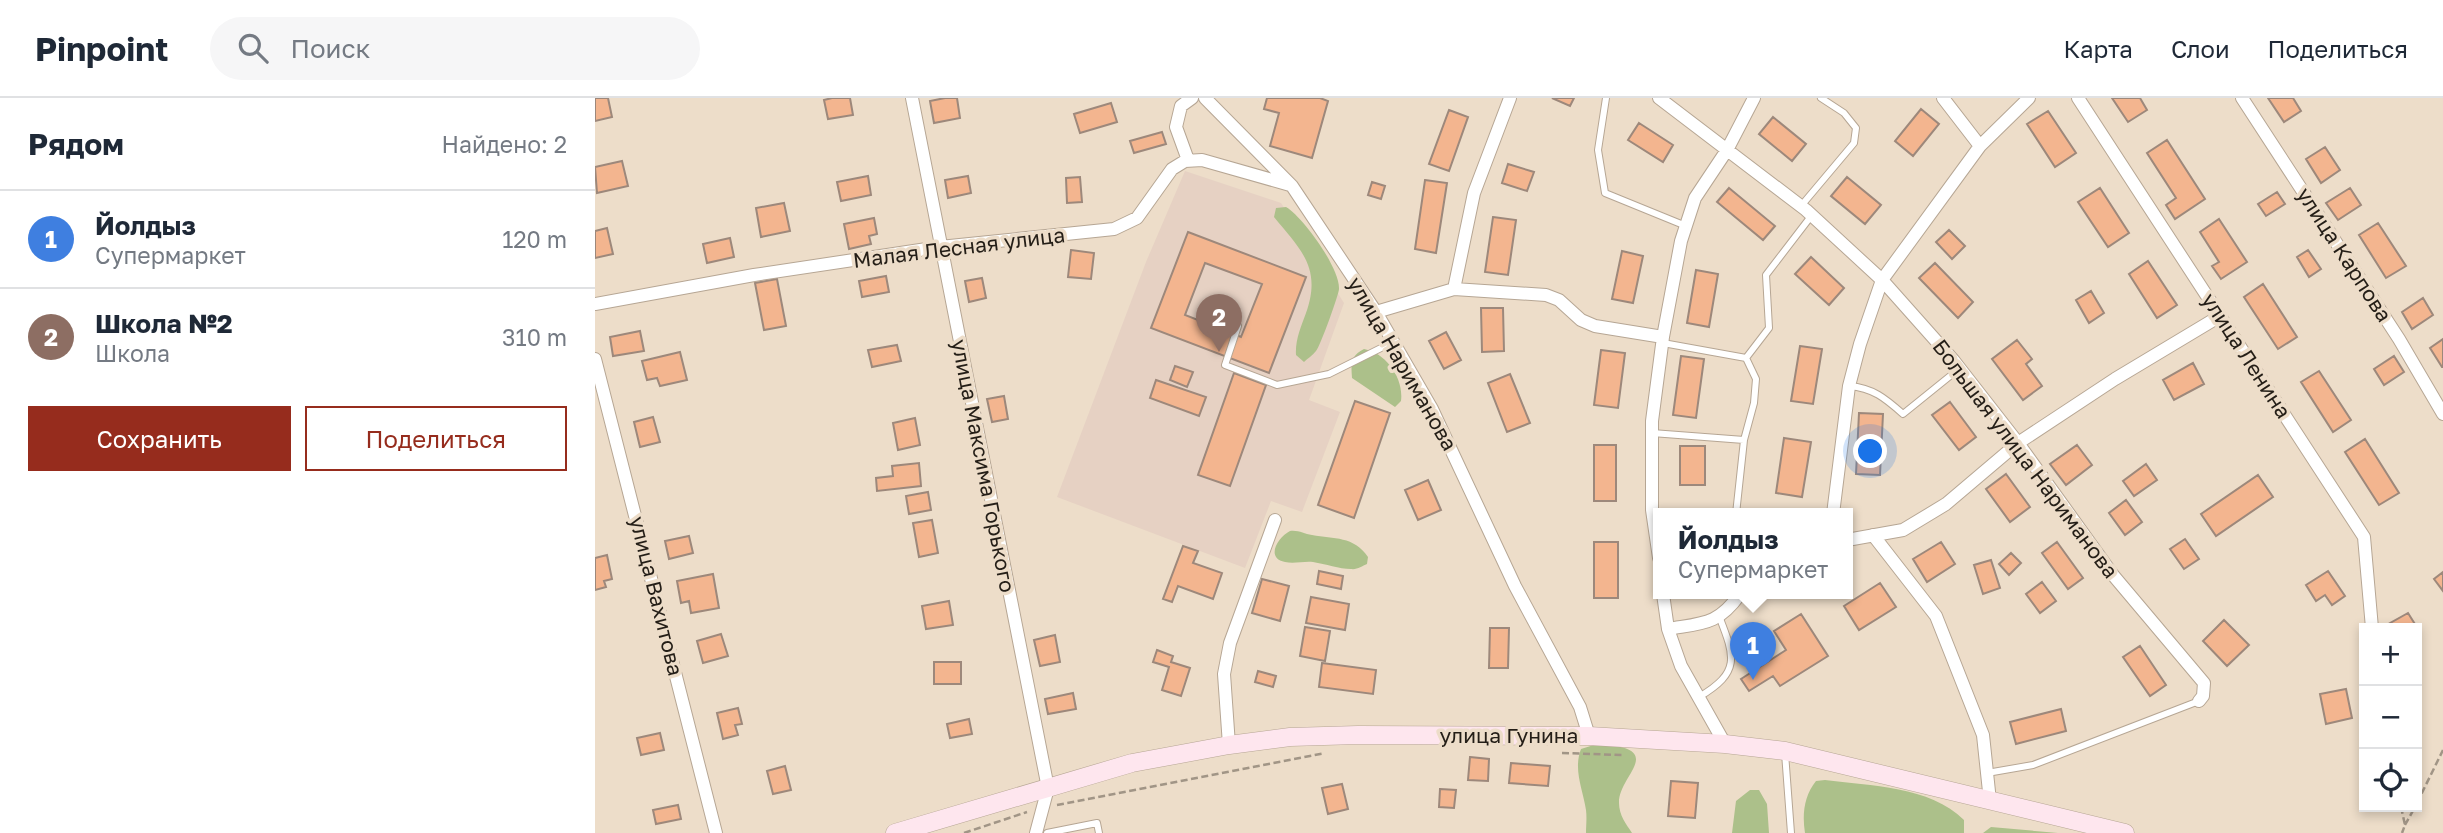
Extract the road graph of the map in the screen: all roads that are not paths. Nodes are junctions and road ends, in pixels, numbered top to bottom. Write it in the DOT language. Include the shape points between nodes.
graph roads {
  1 [pos="912,98"];
  2 [pos="1192,98"];
  3 [pos="1205,98"];
  4 [pos="1510,98"];
  5 [pos="1606,98"];
  6 [pos="1659,98"];
  7 [pos="1753,98"];
  8 [pos="1821,98"];
  9 [pos="1943,98"];
  10 [pos="2029,98"];
  11 [pos="2078,98"];
  12 [pos="2242,98"];
  13 [pos="1980,146"];
  14 [pos="1727,150"];
  15 [pos="1188,160"];
  16 [pos="1292,186"];
  17 [pos="1801,206"];
  18 [pos="1812,215"];
  19 [pos="1686,226"];
  20 [pos="940,247"];
  21 [pos="1882,280"];
  22 [pos="1454,289"];
  23 [pos="595,304"];
  24 [pos="1376,312"];
  25 [pos="2220,316"];
  26 [pos="1238,326"];
  27 [pos="1663,340"];
  28 [pos="1393,342"];
  29 [pos="1746,358"];
  30 [pos="595,359"];
  31 [pos="1960,368"];
  32 [pos="1849,386"];
  33 [pos="2443,414"];
  34 [pos="1652,433"];
  35 [pos="1744,440"];
  36 [pos="2018,443"];
  37 [pos="1655,508"];
  38 [pos="1737,508"];
  39 [pos="1834,508"];
  40 [pos="1275,520"];
  41 [pos="1873,535"];
  42 [pos="1853,539"];
  43 [pos="1665,599"];
  44 [pos="1736,599"];
  45 [pos="1719,616"];
  46 [pos="2372,623"];
  47 [pos="1668,629"];
  48 [pos="1699,697"];
  49 [pos="2199,701"];
  50 [pos="1589,736"];
  51 [pos="1229,744"];
  52 [pos="1725,744"];
  53 [pos="1785,751"];
  54 [pos="1987,773"];
  55 [pos="1048,788"];
  56 [pos="1990,801"];
  57 [pos="716,833"];
  58 [pos="895,833"];
  59 [pos="1036,833"];
  60 [pos="1047,833"];
  61 [pos="1099,833"];
  62 [pos="1791,833"];
  63 [pos="2125,833"];
  1 -- 20 [label="street, улица Максима Горького"];
  2 -- 15 [label="street" via="1181,106 1176,127"];
  3 -- 16 [label="street, улица Нариманова"];
  4 -- 22 [label="street" via="1474,193"];
  5 -- 19 [label="lane" via="1598,150 1605,193"];
  6 -- 14 [label="street, Большая улица Нариманова"];
  7 -- 14 [label="street"];
  8 -- 17 [label="lane" via="1844,113 1856,128 1854,143"];
  9 -- 13 [label="street"];
  10 -- 13 [label="street"];
  11 -- 25 [label="street, улица Ленина"];
  12 -- 33 [label="street, улица Карпова"];
  13 -- 21 [label="street"];
  14 -- 17 [label="street, Большая улица Нариманова"];
  14 -- 19 [label="street" via="1695,198"];
  15 -- 16 [label="street"];
  15 -- 20 [label="street, Малая Лесная улица" via="1173,169 1137,218 1114,229"];
  16 -- 24 [label="street, улица Нариманова"];
  17 -- 18 [label="street, Большая улица Нариманова"];
  18 -- 21 [label="street, Большая улица Нариманова"];
  18 -- 29 [label="lane" via="1766,275 1769,328"];
  19 -- 27 [label="street"];
  20 -- 23 [label="street, Малая Лесная улица"];
  20 -- 55 [label="street, улица Максима Горького"];
  21 -- 31 [label="street, Большая улица Нариманова"];
  21 -- 32 [label="street"];
  22 -- 24 [label="street"];
  22 -- 27 [label="street" via="1546,295 1595,326"];
  24 -- 28 [label="street, улица Нариманова"];
  25 -- 36 [label="street"];
  25 -- 46 [label="street, улица Ленина" via="2364,537"];
  26 -- 28 [label="lane" via="1225,365 1277,385 1329,374"];
  27 -- 29 [label="lane"];
  27 -- 34 [label="street"];
  28 -- 50 [label="street, улица Нариманова" via="1432,409 1515,586 1580,707"];
  29 -- 35 [label="lane" via="1756,379"];
  30 -- 57 [label="street, улица Вахитова"];
  31 -- 32 [label="lane" via="1903,414 1867,388"];
  31 -- 36 [label="street, Большая улица Нариманова"];
  32 -- 39 [label="street"];
  34 -- 35 [label="lane"];
  34 -- 37 [label="street"];
  35 -- 38 [label="lane"];
  36 -- 41 [label="street" via="1946,504 1903,530"];
  36 -- 49 [label="street, Большая улица Нариманова" via="2113,575 2204,683"];
  40 -- 51 [label="street" via="1230,643 1224,674"];
  41 -- 42 [label="street"];
  41 -- 54 [label="street" via="1935,616 1983,734"];
  43 -- 47 [label="street"];
  44 -- 45 [label="street"];
  45 -- 47 [label="street"];
  45 -- 48 [label="lane" via="1733,652 1728,670 1715,688"];
  47 -- 48 [label="street" via="1681,666"];
  48 -- 52 [label="street"];
  49 -- 54 [label="lane" via="2033,765"];
  50 -- 51 [label="main road, улица Гунина" via="1358,734"];
  50 -- 52 [label="main road, улица Гунина"];
  51 -- 55 [label="main road, улица Гунина" via="1132,763"];
  52 -- 53 [label="main road, улица Гунина"];
  53 -- 56 [label="main road, улица Гунина"];
  53 -- 62 [label="lane"];
  54 -- 56 [label="street"];
  55 -- 58 [label="main road, улица Гунина"];
  55 -- 59 [label="street, улица Максима Горького"];
  56 -- 63 [label="main road, улица Гунина"];
  60 -- 61 [label="lane" via="1097,824"];
}
